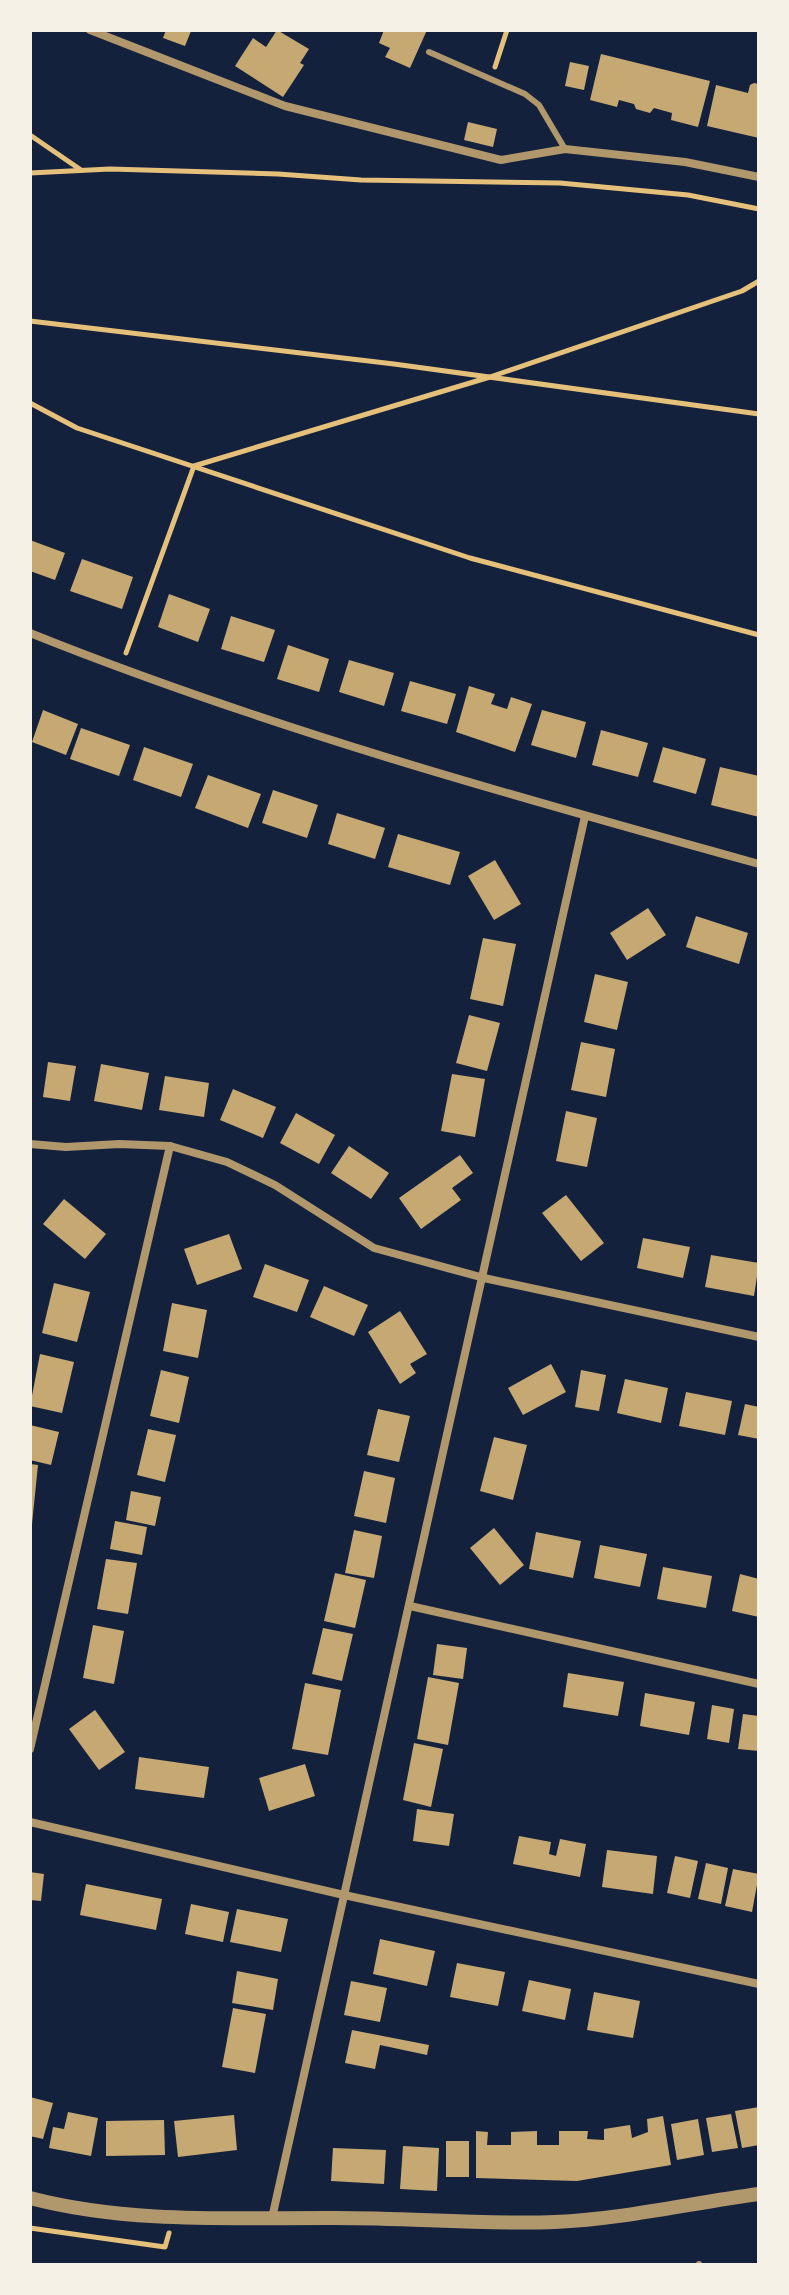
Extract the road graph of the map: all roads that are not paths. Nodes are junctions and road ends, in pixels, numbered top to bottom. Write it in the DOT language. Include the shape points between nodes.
graph roads {
  1 [pos="90,30"];
  2 [pos="429,52"];
  3 [pos="565,149"];
  4 [pos="759,177"];
  5 [pos="30,633"];
  6 [pos="585,816"];
  7 [pos="759,864"];
  8 [pos="30,1144"];
  9 [pos="170,1146"];
  10 [pos="484,1278"];
  11 [pos="759,1337"];
  12 [pos="410,1606"];
  13 [pos="759,1684"];
  14 [pos="30,1749"];
  15 [pos="30,1822"];
  16 [pos="344,1895"];
  17 [pos="759,1984"];
  18 [pos="759,2194"];
  19 [pos="30,2198"];
  20 [pos="272,2218"];
  1 -- 3 [label="street" via="316,114 501,160"];
  2 -- 3 [label="lane" via="525,94 539,105"];
  3 -- 4 [label="street" via="685,162"];
  5 -- 6 [label="street" via="305,731"];
  6 -- 7 [label="street"];
  6 -- 10 [label="street"];
  8 -- 9 [label="street"];
  9 -- 10 [label="street" via="227,1162 275,1185 374,1248"];
  9 -- 14 [label="street"];
  10 -- 11 [label="street"];
  10 -- 12 [label="street"];
  12 -- 13 [label="street"];
  12 -- 16 [label="street"];
  15 -- 16 [label="street"];
  16 -- 17 [label="street"];
  16 -- 20 [label="street"];
  18 -- 20 [label="street" via="555,2222"];
  19 -- 20 [label="street" via="100,2211"];
}
